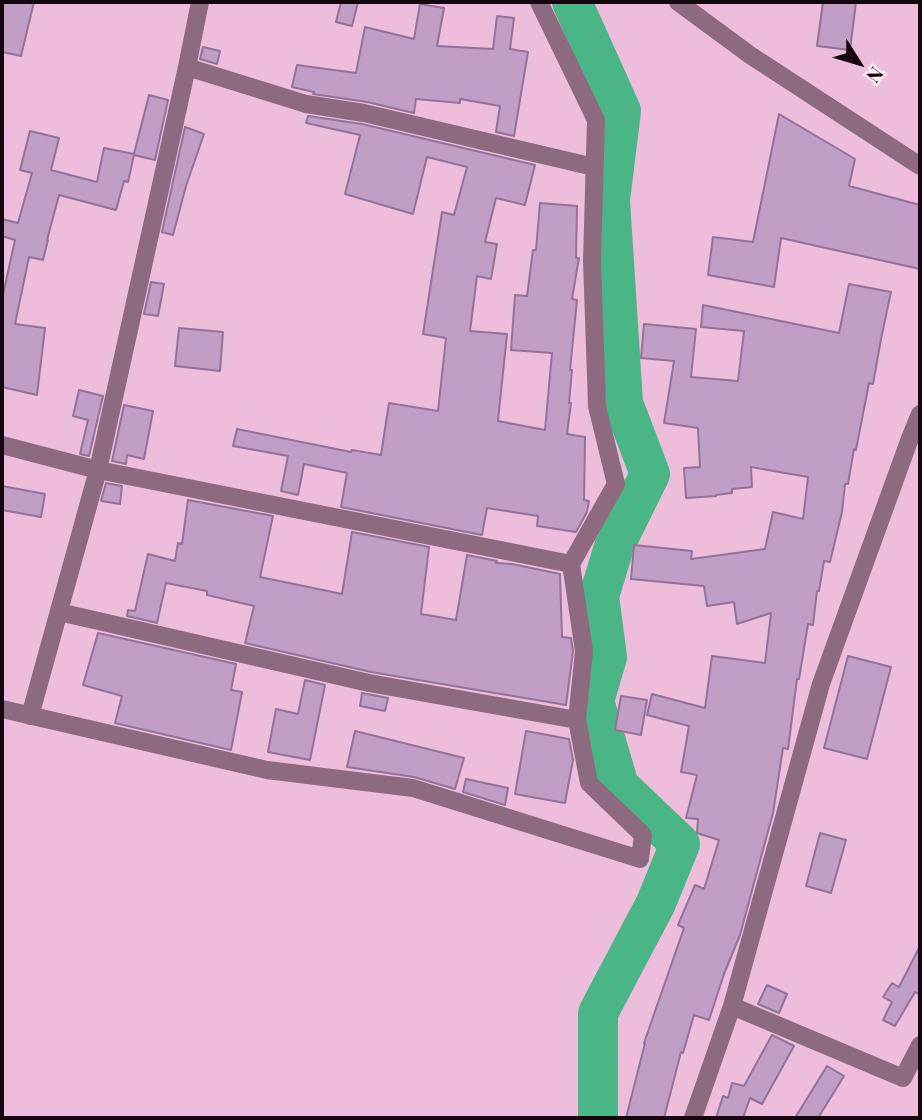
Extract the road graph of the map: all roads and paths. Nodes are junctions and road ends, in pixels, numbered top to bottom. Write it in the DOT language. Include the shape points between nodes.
graph roads {
  1 [pos="200,2"];
  2 [pos="539,2"];
  3 [pos="678,2"];
  4 [pos="187,67"];
  5 [pos="920,166"];
  6 [pos="594,167"];
  7 [pos="920,414"];
  8 [pos="2,445"];
  9 [pos="98,470"];
  10 [pos="571,564"];
  11 [pos="59,612"];
  12 [pos="2,709"];
  13 [pos="30,716"];
  14 [pos="577,720"];
  15 [pos="732,1006"];
  16 [pos="920,1045"];
  17 [pos="693,1118"];
  1 -- 4 [label="street"];
  2 -- 6 [label="street" via="596,120"];
  3 -- 5 [label="street"];
  4 -- 6 [label="street" via="306,104 364,113"];
  4 -- 9 [label="street"];
  6 -- 10 [label="street" via="597,406 616,484"];
  7 -- 15 [label="street" via="821,684"];
  8 -- 9 [label="street"];
  9 -- 10 [label="street"];
  9 -- 11 [label="street"];
  10 -- 14 [label="street" via="584,652"];
  11 -- 13 [label="street"];
  11 -- 14 [label="street" via="369,683"];
  12 -- 13 [label="street"];
  13 -- 14 [label="street" via="267,770 413,789 640,859 643,835 589,783"];
  15 -- 16 [label="street" via="903,1077"];
  15 -- 17 [label="street"];
}
